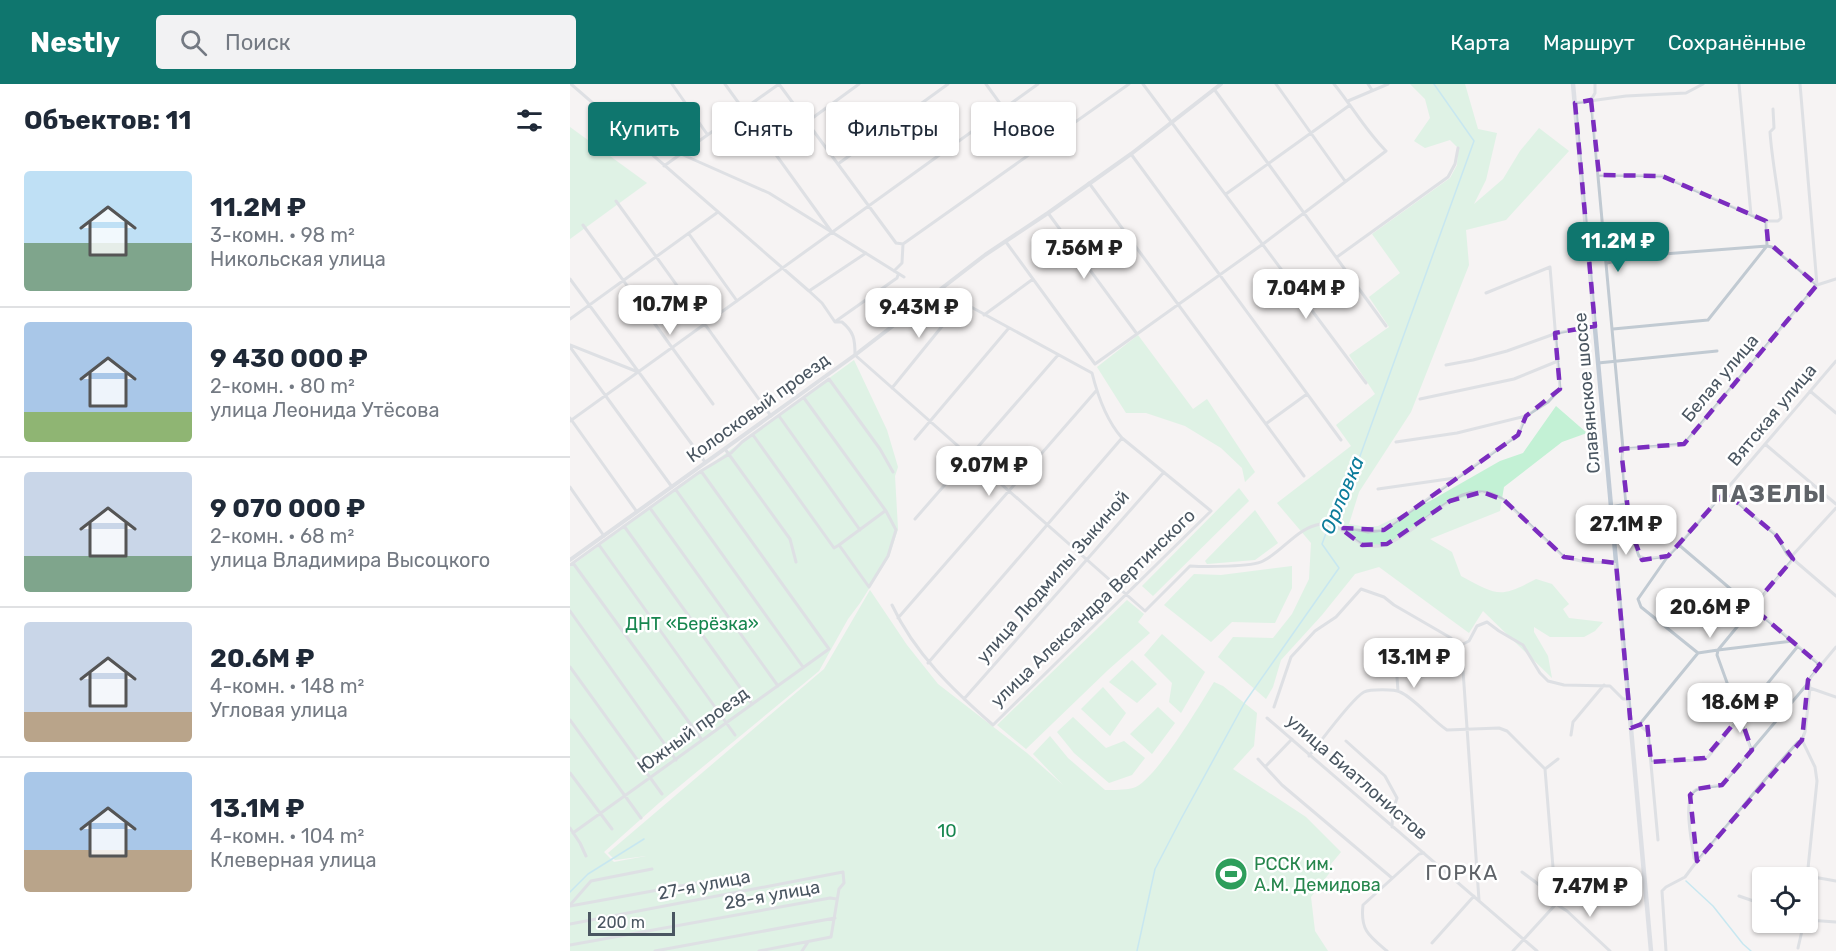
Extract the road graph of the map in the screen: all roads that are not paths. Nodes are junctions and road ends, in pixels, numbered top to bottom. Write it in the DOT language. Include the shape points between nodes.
graph roads {
  1 [pos="571,84"];
  2 [pos="672,84"];
  3 [pos="725,84"];
  4 [pos="779,84"];
  5 [pos="859,84"];
  6 [pos="948,84"];
  7 [pos="986,84"];
  8 [pos="1038,84"];
  9 [pos="1129,84"];
  10 [pos="1143,84"];
  11 [pos="1221,84"];
  12 [pos="1276,84"];
  13 [pos="1334,84"];
  14 [pos="1368,84"];
  15 [pos="1388,84"];
  16 [pos="1573,84"];
  17 [pos="1595,84"];
  18 [pos="1703,84"];
  19 [pos="1739,84"];
  20 [pos="1800,84"];
  21 [pos="1214,89"];
  22 [pos="1372,90"];
  23 [pos="1591,100"];
  24 [pos="737,102"];
  25 [pos="754,102"];
  26 [pos="792,102"];
  27 [pos="1000,102"];
  28 [pos="1012,102"];
  29 [pos="1575,102"];
  30 [pos="1349,103"];
  31 [pos="1773,109"];
  32 [pos="814,117"];
  33 [pos="1076,122"];
  34 [pos="1173,123"];
  35 [pos="814,131"];
  36 [pos="712,132"];
  37 [pos="971,132"];
  38 [pos="1311,133"];
  39 [pos="707,135"];
  40 [pos="700,140"];
  41 [pos="1458,148"];
  42 [pos="1131,154"];
  43 [pos="678,156"];
  44 [pos="686,156"];
  45 [pos="776,156"];
  46 [pos="1029,156"];
  47 [pos="1269,163"];
  48 [pos="838,164"];
  49 [pos="664,166"];
  50 [pos="1599,175"];
  51 [pos="1345,181"];
  52 [pos="1089,183"];
  53 [pos="1226,194"];
  54 [pos="616,201"];
  55 [pos="868,206"];
  56 [pos="1304,211"];
  57 [pos="718,212"];
  58 [pos="1048,213"];
  59 [pos="1751,215"];
  60 [pos="1766,221"];
  61 [pos="583,225"];
  62 [pos="689,233"];
  63 [pos="832,233"];
  64 [pos="1006,242"];
  65 [pos="903,244"];
  66 [pos="1263,244"];
  67 [pos="1767,246"];
  68 [pos="866,253"];
  69 [pos="656,256"];
  70 [pos="1337,257"];
  71 [pos="1607,263"];
  72 [pos="783,268"];
  73 [pos="894,271"];
  74 [pos="1221,274"];
  75 [pos="898,275"];
  76 [pos="904,277"];
  77 [pos="570,279"];
  78 [pos="1033,279"];
  79 [pos="1836,279"];
  80 [pos="623,280"];
  81 [pos="1817,285"];
  82 [pos="940,290"];
  83 [pos="809,291"];
  84 [pos="1486,293"];
  85 [pos="736,301"];
  86 [pos="962,303"];
  87 [pos="1179,304"];
  88 [pos="589,305"];
  89 [pos="984,315"];
  90 [pos="570,318"];
  91 [pos="835,322"];
  92 [pos="705,324"];
  93 [pos="1386,326"];
  94 [pos="1595,327"];
  95 [pos="1008,329"];
  96 [pos="1613,329"];
  97 [pos="1556,333"];
  98 [pos="1137,334"];
  99 [pos="570,346"];
  100 [pos="672,348"];
  101 [pos="1717,351"];
  102 [pos="855,355"];
  103 [pos="1058,355"];
  104 [pos="1558,361"];
  105 [pos="1836,361"];
  106 [pos="1616,362"];
  107 [pos="1598,363"];
  108 [pos="1446,365"];
  109 [pos="639,372"];
  110 [pos="1366,383"];
  111 [pos="892,388"];
  112 [pos="1096,391"];
  113 [pos="1810,391"];
  114 [pos="1307,393"];
  115 [pos="605,396"];
  116 [pos="804,398"];
  117 [pos="1420,399"];
  118 [pos="713,404"];
  119 [pos="1836,413"];
  120 [pos="771,416"];
  121 [pos="779,416"];
  122 [pos="1526,416"];
  123 [pos="570,420"];
  124 [pos="930,422"];
  125 [pos="1267,423"];
  126 [pos="753,435"];
  127 [pos="1122,438"];
  128 [pos="915,439"];
  129 [pos="1341,440"];
  130 [pos="1396,442"];
  131 [pos="1765,444"];
  132 [pos="1623,449"];
  133 [pos="726,451"];
  134 [pos="970,457"];
  135 [pos="705,462"];
  136 [pos="701,471"];
  137 [pos="893,472"];
  138 [pos="1164,472"];
  139 [pos="1304,476"];
  140 [pos="1457,478"];
  141 [pos="570,487"];
  142 [pos="674,489"];
  143 [pos="1378,489"];
  144 [pos="1008,492"];
  145 [pos="1725,492"];
  146 [pos="1626,504"];
  147 [pos="1836,506"];
  148 [pos="1611,507"];
  149 [pos="650,508"];
  150 [pos="885,511"];
  151 [pos="637,512"];
  152 [pos="915,519"];
  153 [pos="1048,525"];
  154 [pos="624,526"];
  155 [pos="1340,528"];
  156 [pos="860,530"];
  157 [pos="604,536"];
  158 [pos="599,545"];
  159 [pos="838,545"];
  160 [pos="1679,545"];
  161 [pos="1668,556"];
  162 [pos="1792,558"];
  163 [pos="1087,559"];
  164 [pos="571,561"];
  165 [pos="796,562"];
  166 [pos="1616,563"];
  167 [pos="1127,595"];
  168 [pos="1836,596"];
  169 [pos="892,605"];
  170 [pos="1752,607"];
  171 [pos="570,611"];
  172 [pos="898,618"];
  173 [pos="1793,641"];
  174 [pos="1798,646"];
  175 [pos="1457,647"];
  176 [pos="1836,647"];
  177 [pos="1718,650"];
  178 [pos="1698,653"];
  179 [pos="1372,656"];
  180 [pos="928,663"];
  181 [pos="1821,665"];
  182 [pos="570,667"];
  183 [pos="803,667"];
  184 [pos="1809,682"];
  185 [pos="1604,685"];
  186 [pos="777,686"];
  187 [pos="1810,688"];
  188 [pos="1398,691"];
  189 [pos="1836,697"];
  190 [pos="963,699"];
  191 [pos="1629,699"];
  192 [pos="752,704"];
  193 [pos="1274,707"];
  194 [pos="1740,716"];
  195 [pos="1267,718"];
  196 [pos="570,720"];
  197 [pos="727,722"];
  198 [pos="1639,725"];
  199 [pos="1631,728"];
  200 [pos="1468,731"];
  201 [pos="735,735"];
  202 [pos="1571,735"];
  203 [pos="1292,739"];
  204 [pos="702,740"];
  205 [pos="1802,740"];
  206 [pos="1346,741"];
  207 [pos="1752,750"];
  208 [pos="1309,756"];
  209 [pos="1258,759"];
  210 [pos="1558,759"];
  211 [pos="676,760"];
  212 [pos="1651,762"];
  213 [pos="1266,766"];
  214 [pos="1545,769"];
  215 [pos="570,773"];
  216 [pos="650,778"];
  217 [pos="662,794"];
  218 [pos="624,796"];
  219 [pos="600,814"];
  220 [pos="641,818"];
  221 [pos="1392,827"];
  222 [pos="570,828"];
  223 [pos="612,829"];
  224 [pos="573,833"];
  225 [pos="1658,840"];
  226 [pos="1424,853"];
  227 [pos="586,856"];
  228 [pos="1697,861"];
  229 [pos="1809,867"];
  230 [pos="652,869"];
  231 [pos="1522,872"];
  232 [pos="1392,878"];
  233 [pos="1818,878"];
  234 [pos="713,880"];
  235 [pos="1836,881"];
  236 [pos="1474,896"];
  237 [pos="1554,896"];
  238 [pos="1739,896"];
  239 [pos="837,899"];
  240 [pos="1479,900"];
  241 [pos="1752,901"];
  242 [pos="1556,904"];
  243 [pos="570,906"];
  244 [pos="835,918"];
  245 [pos="1818,921"];
  246 [pos="1836,922"];
  247 [pos="570,924"];
  248 [pos="1801,933"];
  249 [pos="1523,939"];
  250 [pos="809,941"];
  251 [pos="1432,943"];
  252 [pos="570,945"];
  253 [pos="1798,948"];
  254 [pos="655,951"];
  255 [pos="759,951"];
  256 [pos="802,951"];
  257 [pos="1387,951"];
  258 [pos="1513,951"];
  259 [pos="1537,951"];
  260 [pos="1610,951"];
  261 [pos="1651,951"];
  262 [pos="1666,951"];
  1 -- 49 [label="street"];
  2 -- 39 [label="street"];
  3 -- 24 [label="street"];
  4 -- 25 [label="street"];
  4 -- 26 [label="street"];
  5 -- 32 [label="street"];
  6 -- 48 [label="street"];
  7 -- 27 [label="street"];
  8 -- 28 [label="street"];
  9 -- 33 [label="street"];
  10 -- 34 [label="street"];
  11 -- 21 [label="street, Колосковый проезд"];
  12 -- 38 [label="street"];
  13 -- 30 [label="street"];
  14 -- 22 [label="street"];
  15 -- 22 [label="street"];
  16 -- 29 [label="main road, Славянское шоссе"];
  17 -- 23 [label="street"];
  18 -- 23 [label="street" via="1686,93"];
  19 -- 59 [label="street"];
  20 -- 81 [label="street"];
  21 -- 34 [label="street, Колосковый проезд"];
  21 -- 47 [label="street"];
  22 -- 30 [label="street"];
  23 -- 29 [label="street"];
  23 -- 50 [label="street"];
  29 -- 94 [label="main road, Славянское шоссе"];
  30 -- 38 [label="street"];
  30 -- 51 [label="street" via="1386,151"];
  31 -- 60 [label="street" via="1774,128 1770,132 1781,218"];
  34 -- 42 [label="street, Колосковый проезд"];
  34 -- 53 [label="street"];
  35 -- 48 [label="street"];
  36 -- 39 [label="street"];
  37 -- 55 [label="street"];
  38 -- 47 [label="street"];
  38 -- 51 [label="street"];
  39 -- 40 [label="street"];
  41 -- 70 [label="street" via="1448,177"];
  42 -- 52 [label="street, Колосковый проезд"];
  42 -- 74 [label="street"];
  43 -- 49 [label="street"];
  44 -- 63 [label="street" via="769,193"];
  45 -- 63 [label="street"];
  46 -- 65 [label="street"];
  47 -- 53 [label="street"];
  47 -- 56 [label="street"];
  48 -- 55 [label="street"];
  49 -- 57 [label="street"];
  50 -- 59 [label="street" via="1662,176"];
  50 -- 71 [label="street"];
  51 -- 56 [label="street"];
  52 -- 58 [label="street, Колосковый проезд"];
  52 -- 87 [label="street"];
  53 -- 66 [label="street"];
  54 -- 69 [label="street"];
  55 -- 63 [label="street"];
  55 -- 65 [label="street" via="896,243"];
  56 -- 66 [label="street"];
  56 -- 70 [label="street"];
  57 -- 62 [label="street"];
  57 -- 72 [label="street"];
  58 -- 64 [label="street, Колосковый проезд"];
  58 -- 98 [label="street"];
  59 -- 60 [label="street"];
  60 -- 67 [label="street"];
  61 -- 80 [label="street"];
  62 -- 69 [label="street"];
  62 -- 85 [label="street"];
  63 -- 68 [label="street"];
  63 -- 72 [label="street"];
  64 -- 78 [label="street"];
  64 -- 82 [label="street, Колосковый проезд"];
  65 -- 73 [label="street" via="902,263"];
  66 -- 74 [label="street"];
  66 -- 110 [label="street"];
  67 -- 71 [label="street" via="1638,256"];
  67 -- 81 [label="street"];
  67 -- 96 [label="street" via="1708,320"];
  68 -- 73 [label="street"];
  68 -- 83 [label="street"];
  69 -- 80 [label="street"];
  69 -- 92 [label="street"];
  70 -- 93 [label="street"];
  71 -- 96 [label="street"];
  72 -- 83 [label="street"];
  72 -- 85 [label="street"];
  73 -- 75 [label="street"];
  74 -- 87 [label="street"];
  74 -- 114 [label="street"];
  75 -- 76 [label="street"];
  75 -- 91 [label="street"];
  77 -- 88 [label="street"];
  78 -- 89 [label="street"];
  78 -- 98 [label="street" via="1095,364"];
  79 -- 81 [label="street"];
  80 -- 88 [label="street"];
  80 -- 100 [label="street"];
  81 -- 132 [label="street, Белая улица" via="1684,444"];
  82 -- 86 [label="street"];
  82 -- 102 [label="street, Колосковый проезд"];
  83 -- 91 [label="street"];
  84 -- 97 [label="street" via="1550,267"];
  85 -- 92 [label="street"];
  86 -- 89 [label="street"];
  86 -- 111 [label="street"];
  87 -- 98 [label="street"];
  87 -- 125 [label="street"];
  88 -- 90 [label="street"];
  88 -- 109 [label="street"];
  89 -- 95 [label="street"];
  91 -- 102 [label="street" via="842,322 852,332"];
  92 -- 100 [label="street"];
  92 -- 120 [label="street"];
  94 -- 97 [label="street"];
  94 -- 107 [label="main road, Славянское шоссе"];
  95 -- 103 [label="street"];
  95 -- 124 [label="street"];
  96 -- 106 [label="street"];
  97 -- 104 [label="street"];
  97 -- 108 [label="street" via="1507,351"];
  99 -- 109 [label="street"];
  99 -- 115 [label="street"];
  100 -- 109 [label="street"];
  100 -- 118 [label="street"];
  101 -- 106 [label="street"];
  102 -- 111 [label="street"];
  102 -- 120 [label="street, Колосковый проезд"];
  103 -- 112 [label="street" via="1092,373"];
  103 -- 134 [label="street"];
  104 -- 117 [label="street" via="1514,379"];
  104 -- 122 [label="street" via="1560,389"];
  105 -- 113 [label="street, Вятская улица"];
  106 -- 107 [label="street"];
  106 -- 132 [label="street"];
  107 -- 148 [label="main road, Славянское шоссе"];
  109 -- 115 [label="street"];
  109 -- 135 [label="street"];
  111 -- 124 [label="street"];
  112 -- 127 [label="street" via="1111,425"];
  112 -- 144 [label="street"];
  113 -- 119 [label="street"];
  113 -- 131 [label="street, Вятская улица"];
  114 -- 125 [label="street"];
  114 -- 129 [label="street"];
  115 -- 123 [label="street"];
  115 -- 142 [label="street"];
  116 -- 121 [label="street"];
  116 -- 137 [label="street" via="830,379"];
  116 -- 150 [label="street"];
  120 -- 133 [label="street, Колосковый проезд"];
  121 -- 126 [label="street"];
  121 -- 156 [label="street"];
  122 -- 130 [label="street" via="1457,433"];
  122 -- 140 [label="street" via="1518,435"];
  123 -- 151 [label="street"];
  124 -- 128 [label="street"];
  124 -- 134 [label="street"];
  125 -- 139 [label="street"];
  126 -- 133 [label="street" via="732,453"];
  126 -- 159 [label="street" via="834,548"];
  127 -- 138 [label="street"];
  127 -- 153 [label="street"];
  131 -- 145 [label="street, Вятская улица"];
  131 -- 147 [label="street"];
  132 -- 146 [label="street"];
  133 -- 135 [label="street, Колосковый проезд"];
  133 -- 136 [label="street"];
  133 -- 165 [label="street" via="790,539"];
  134 -- 144 [label="street"];
  134 -- 152 [label="street"];
  135 -- 142 [label="street, Колосковый проезд"];
  136 -- 142 [label="street"];
  136 -- 183 [label="street, Южный проезд" via="829,649"];
  138 -- 163 [label="street, улица Людмилы Зыкиной"];
  138 -- 167 [label="street, улица Александра Вертинского" via="1212,511"];
  140 -- 143 [label="street"];
  140 -- 155 [label="street" via="1384,530"];
  141 -- 157 [label="street"];
  142 -- 149 [label="street"];
  142 -- 151 [label="street, Колосковый проезд"];
  142 -- 183 [label="street"];
  144 -- 153 [label="street"];
  144 -- 172 [label="street"];
  145 -- 160 [label="street, Вятская улица"];
  145 -- 162 [label="street" via="1776,535"];
  146 -- 148 [label="street"];
  146 -- 161 [label="street" via="1639,556"];
  147 -- 162 [label="street"];
  148 -- 166 [label="main road, Славянское шоссе"];
  149 -- 154 [label="street"];
  149 -- 186 [label="street"];
  150 -- 156 [label="street"];
  150 -- 159 [label="street" via="896,530 888,556 869,587"];
  151 -- 157 [label="street, Колосковый проезд"];
  153 -- 163 [label="street"];
  153 -- 180 [label="street"];
  154 -- 158 [label="street"];
  154 -- 192 [label="street"];
  155 -- 166 [label="street" via="1362,545 1387,544 1450,501 1482,492 1504,500 1564,557"];
  155 -- 167 [label="street" via="1311,526 1262,562 1190,566 1145,611"];
  156 -- 159 [label="street"];
  157 -- 164 [label="street, Колосковый проезд"];
  158 -- 164 [label="street"];
  158 -- 197 [label="street"];
  160 -- 161 [label="street, Вятская улица"];
  160 -- 170 [label="street"];
  161 -- 178 [label="street, Вятская улица" via="1638,599 1641,607"];
  162 -- 168 [label="street"];
  162 -- 170 [label="street"];
  163 -- 167 [label="street"];
  163 -- 190 [label="street, улица Людмилы Зыкиной"];
  164 -- 204 [label="street"];
  166 -- 191 [label="main road, Славянское шоссе"];
  167 -- 190 [label="street, улица Александра Вертинского" via="993,725"];
  169 -- 172 [label="street"];
  170 -- 173 [label="street"];
  170 -- 177 [label="street"];
  171 -- 211 [label="street"];
  172 -- 180 [label="street"];
  173 -- 174 [label="street"];
  173 -- 177 [label="street"];
  174 -- 181 [label="street"];
  174 -- 194 [label="street"];
  175 -- 185 [label="street" via="1469,641 1477,627 1487,622 1523,645 1548,681"];
  175 -- 193 [label="street" via="1451,638 1384,597 1361,589 1291,657"];
  175 -- 200 [label="street" via="1462,656"];
  176 -- 181 [label="street"];
  177 -- 178 [label="street"];
  177 -- 194 [label="street"];
  178 -- 198 [label="street"];
  179 -- 188 [label="street" via="1389,655 1396,663"];
  180 -- 190 [label="street"];
  181 -- 184 [label="street"];
  182 -- 216 [label="street"];
  183 -- 186 [label="street, Южный проезд"];
  184 -- 187 [label="street"];
  184 -- 207 [label="street"];
  185 -- 191 [label="street"];
  185 -- 202 [label="street" via="1573,722"];
  186 -- 192 [label="street, Южный проезд"];
  187 -- 189 [label="street"];
  187 -- 205 [label="street"];
  188 -- 200 [label="street" via="1447,730"];
  188 -- 208 [label="street" via="1364,692"];
  191 -- 199 [label="main road, Славянское шоссе"];
  192 -- 197 [label="street, Южный проезд"];
  194 -- 207 [label="street"];
  194 -- 212 [label="street" via="1705,758"];
  195 -- 203 [label="street, улица Биатлонистов"];
  196 -- 218 [label="street"];
  197 -- 201 [label="street"];
  197 -- 204 [label="street, Южный проезд"];
  198 -- 199 [label="street"];
  198 -- 212 [label="street" via="1648,732"];
  199 -- 261 [label="main road, Славянское шоссе"];
  200 -- 214 [label="street" via="1503,729"];
  200 -- 240 [label="street"];
  203 -- 208 [label="street, улица Биатлонистов"];
  203 -- 213 [label="street"];
  204 -- 211 [label="street, Южный проезд"];
  205 -- 228 [label="street" via="1771,771"];
  205 -- 229 [label="street" via="1816,772"];
  206 -- 221 [label="street" via="1388,778 1397,798"];
  207 -- 228 [label="street" via="1722,785 1696,789 1690,795 1690,829"];
  208 -- 221 [label="street, улица Биатлонистов"];
  209 -- 213 [label="street"];
  210 -- 214 [label="street"];
  211 -- 216 [label="street, Южный проезд"];
  212 -- 225 [label="street"];
  213 -- 232 [label="street" via="1282,785"];
  214 -- 237 [label="street"];
  215 -- 219 [label="street"];
  216 -- 217 [label="street"];
  216 -- 218 [label="street, Южный проезд"];
  218 -- 219 [label="street, Южный проезд"];
  218 -- 220 [label="street"];
  219 -- 223 [label="street"];
  219 -- 224 [label="street, Южный проезд"];
  221 -- 226 [label="street, улица Биатлонистов"];
  222 -- 224 [label="street"];
  224 -- 227 [label="street"];
  226 -- 232 [label="street"];
  226 -- 236 [label="street, улица Биатлонистов"];
  228 -- 262 [label="street" via="1685,877 1662,891"];
  230 -- 243 [label="street" via="591,881"];
  231 -- 237 [label="street"];
  232 -- 257 [label="street" via="1362,908 1366,933"];
  233 -- 235 [label="street"];
  234 -- 243 [label="street"];
  236 -- 240 [label="street, улица Биатлонистов"];
  236 -- 251 [label="street"];
  237 -- 242 [label="street"];
  238 -- 241 [label="street"];
  239 -- 244 [label="street"];
  239 -- 247 [label="street, 27-я улица" via="844,883 843,872"];
  239 -- 252 [label="street, 28-я улица"];
  240 -- 249 [label="street, улица Биатлонистов"];
  242 -- 249 [label="street"];
  242 -- 260 [label="street"];
  244 -- 250 [label="street" via="831,937"];
  244 -- 254 [label="street"];
  245 -- 246 [label="street"];
  248 -- 253 [label="street"];
  249 -- 258 [label="street"];
  249 -- 259 [label="street, улица Биатлонистов"];
  250 -- 255 [label="street"];
  250 -- 256 [label="street"];
}
